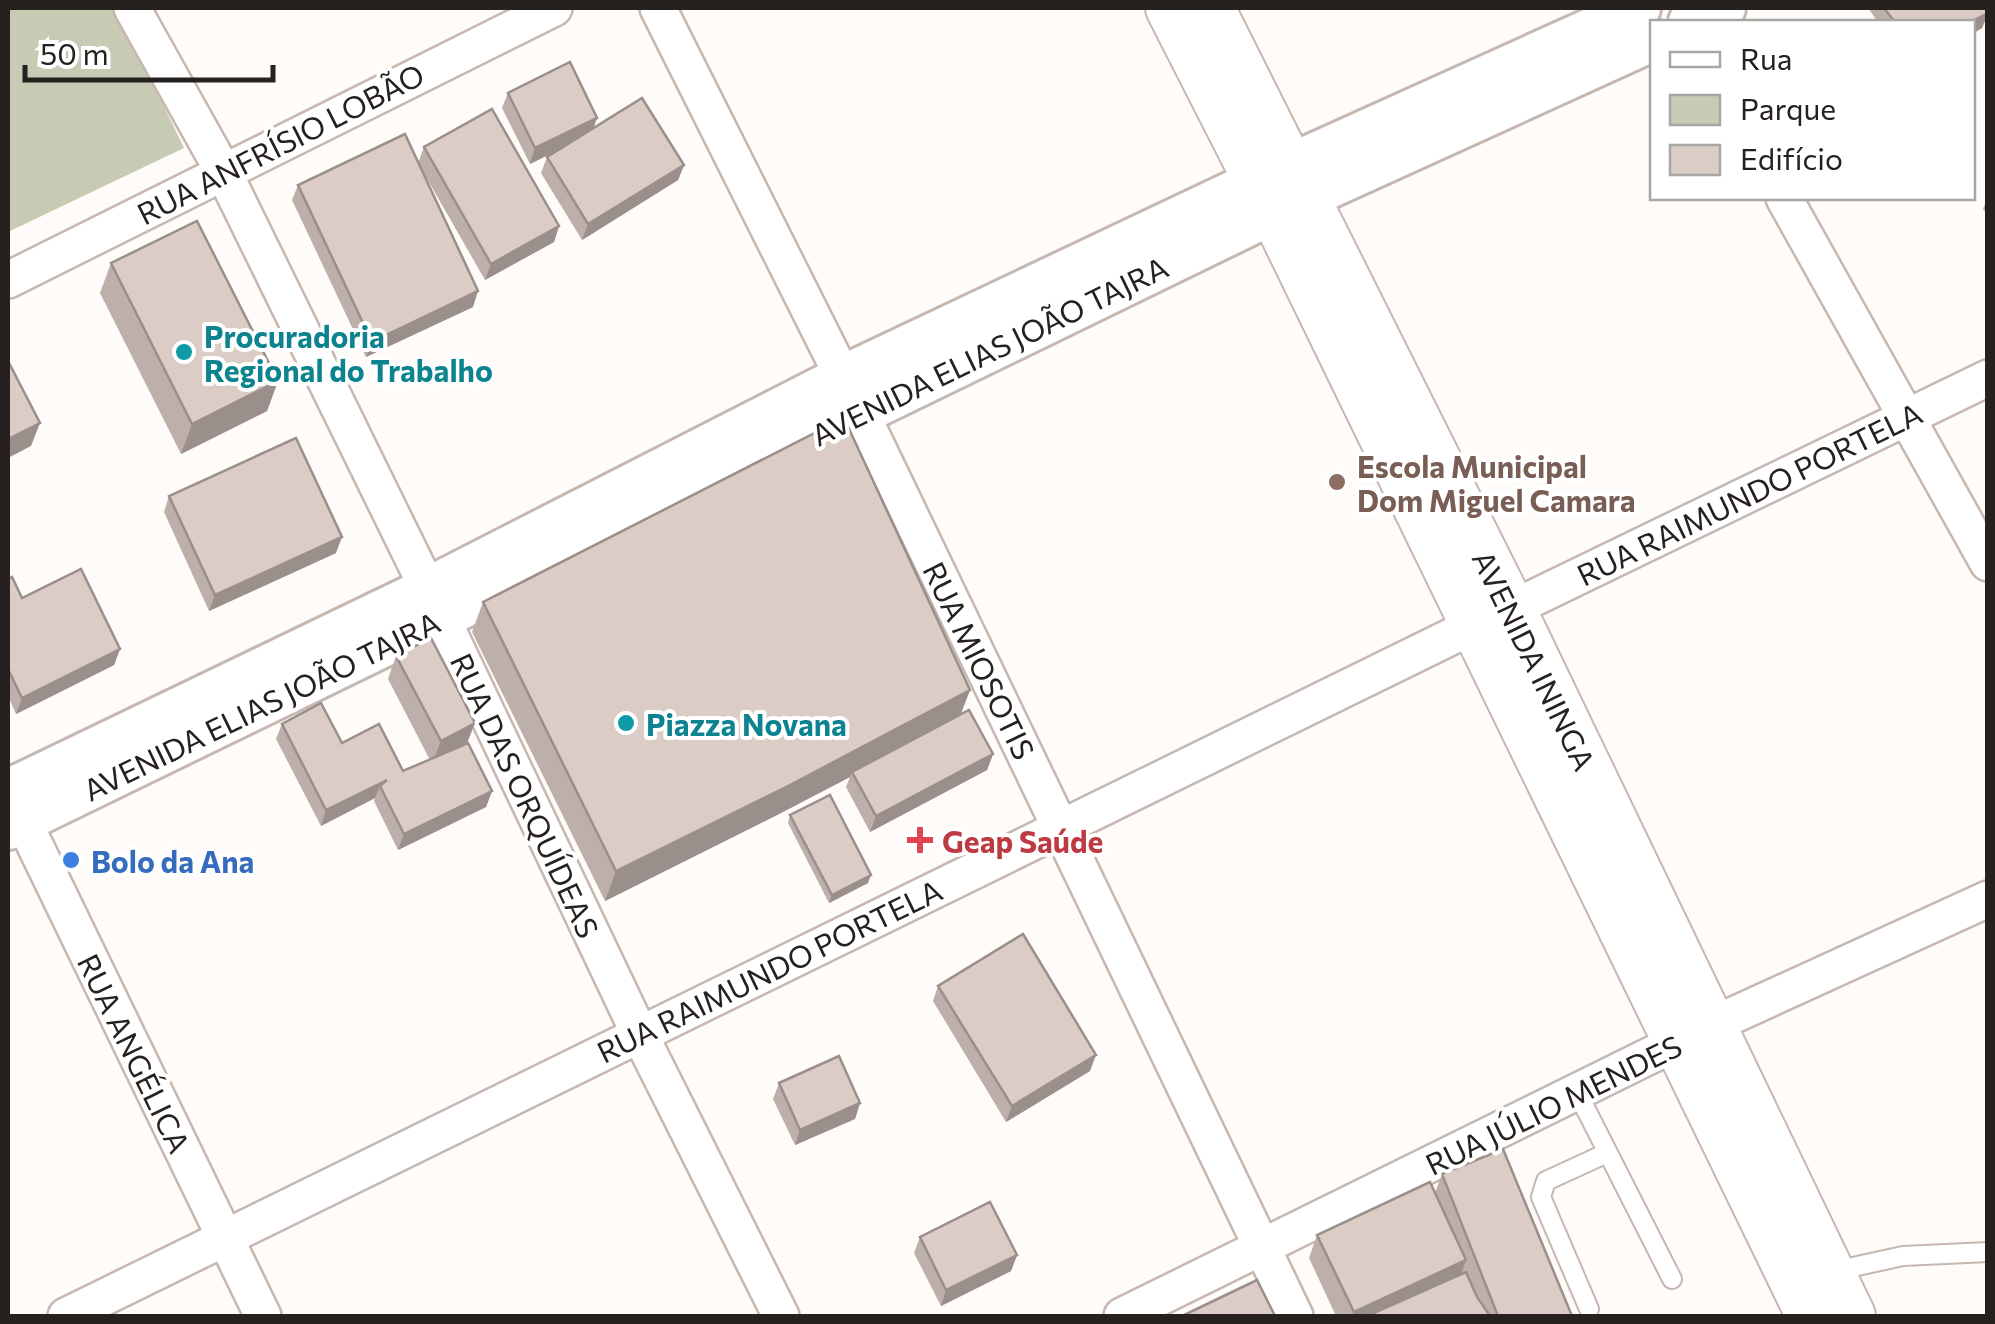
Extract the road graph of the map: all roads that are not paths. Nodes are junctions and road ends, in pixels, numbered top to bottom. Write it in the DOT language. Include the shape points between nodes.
graph roads {
  1 [pos="132,8"];
  2 [pos="554,8"];
  3 [pos="658,8"];
  4 [pos="1170,8"];
  5 [pos="1210,8"];
  6 [pos="1639,8"];
  7 [pos="1724,8"];
  8 [pos="1693,20"];
  9 [pos="1650,41"];
  10 [pos="224,171"];
  11 [pos="1281,189"];
  12 [pos="1785,200"];
  13 [pos="8,280"];
  14 [pos="1988,378"];
  15 [pos="852,394"];
  16 [pos="1908,416"];
  17 [pos="1988,562"];
  18 [pos="435,603"];
  19 [pos="1492,618"];
  20 [pos="11,804"];
  21 [pos="1060,828"];
  22 [pos="1988,899"];
  23 [pos="639,1034"];
  24 [pos="1695,1034"];
  25 [pos="1577,1092"];
  26 [pos="1608,1153"];
  27 [pos="226,1238"];
  28 [pos="1261,1248"];
  29 [pos="1988,1252"];
  30 [pos="1830,1272"];
  31 [pos="1672,1279"];
  32 [pos="1589,1309"];
  33 [pos="66,1316"];
  34 [pos="263,1316"];
  35 [pos="781,1316"];
  36 [pos="1122,1316"];
  37 [pos="1295,1316"];
  38 [pos="1811,1316"];
  39 [pos="1851,1316"];
  1 -- 10 [label="street, RUA DAS ORQUÍDEAS"];
  2 -- 10 [label="street, RUA ANFRÍSIO LOBÃO"];
  3 -- 15 [label="street, RUA MIOSOTIS"];
  4 -- 11 [label="main road, AVENIDA ININGA"];
  5 -- 11 [label="main road, AVENIDA ININGA"];
  6 -- 11 [label="street, AVENIDA ELIAS JOÃO TAJRA"];
  7 -- 8 [label="street"];
  9 -- 11 [label="street, AVENIDA ELIAS JOÃO TAJRA"];
  10 -- 13 [label="street, RUA ANFRÍSIO LOBÃO"];
  10 -- 18 [label="street, RUA DAS ORQUÍDEAS"];
  11 -- 15 [label="street, AVENIDA ELIAS JOÃO TAJRA"];
  11 -- 19 [label="main road, AVENIDA ININGA"];
  12 -- 16 [label="street"];
  14 -- 16 [label="street, RUA RAIMUNDO PORTELA"];
  15 -- 18 [label="street, AVENIDA ELIAS JOÃO TAJRA"];
  15 -- 21 [label="street, RUA MIOSOTIS"];
  16 -- 17 [label="street"];
  16 -- 19 [label="street, RUA RAIMUNDO PORTELA"];
  18 -- 20 [label="street, AVENIDA ELIAS JOÃO TAJRA"];
  18 -- 23 [label="street, RUA DAS ORQUÍDEAS"];
  19 -- 21 [label="street, RUA RAIMUNDO PORTELA"];
  19 -- 24 [label="main road, AVENIDA ININGA"];
  20 -- 27 [label="street, RUA ANGÉLICA"];
  21 -- 23 [label="street, RUA RAIMUNDO PORTELA"];
  21 -- 28 [label="street, RUA MIOSOTIS"];
  22 -- 24 [label="street, RUA JÚLIO MENDES"];
  23 -- 27 [label="street, RUA RAIMUNDO PORTELA"];
  23 -- 35 [label="street, RUA DAS ORQUÍDEAS"];
  24 -- 25 [label="street, RUA JÚLIO MENDES"];
  24 -- 30 [label="main road, AVENIDA ININGA"];
  24 -- 38 [label="main road, AVENIDA ININGA"];
  25 -- 26 [label="lane"];
  25 -- 28 [label="street, RUA JÚLIO MENDES"];
  26 -- 31 [label="lane"];
  26 -- 32 [label="lane" via="1546,1180 1541,1189"];
  27 -- 33 [label="street, RUA RAIMUNDO PORTELA"];
  27 -- 34 [label="street, RUA ANGÉLICA"];
  28 -- 36 [label="street, RUA JÚLIO MENDES"];
  28 -- 37 [label="street, RUA MIOSOTIS"];
  29 -- 30 [label="lane" via="1903,1256"];
  30 -- 39 [label="main road, AVENIDA ININGA"];
}
